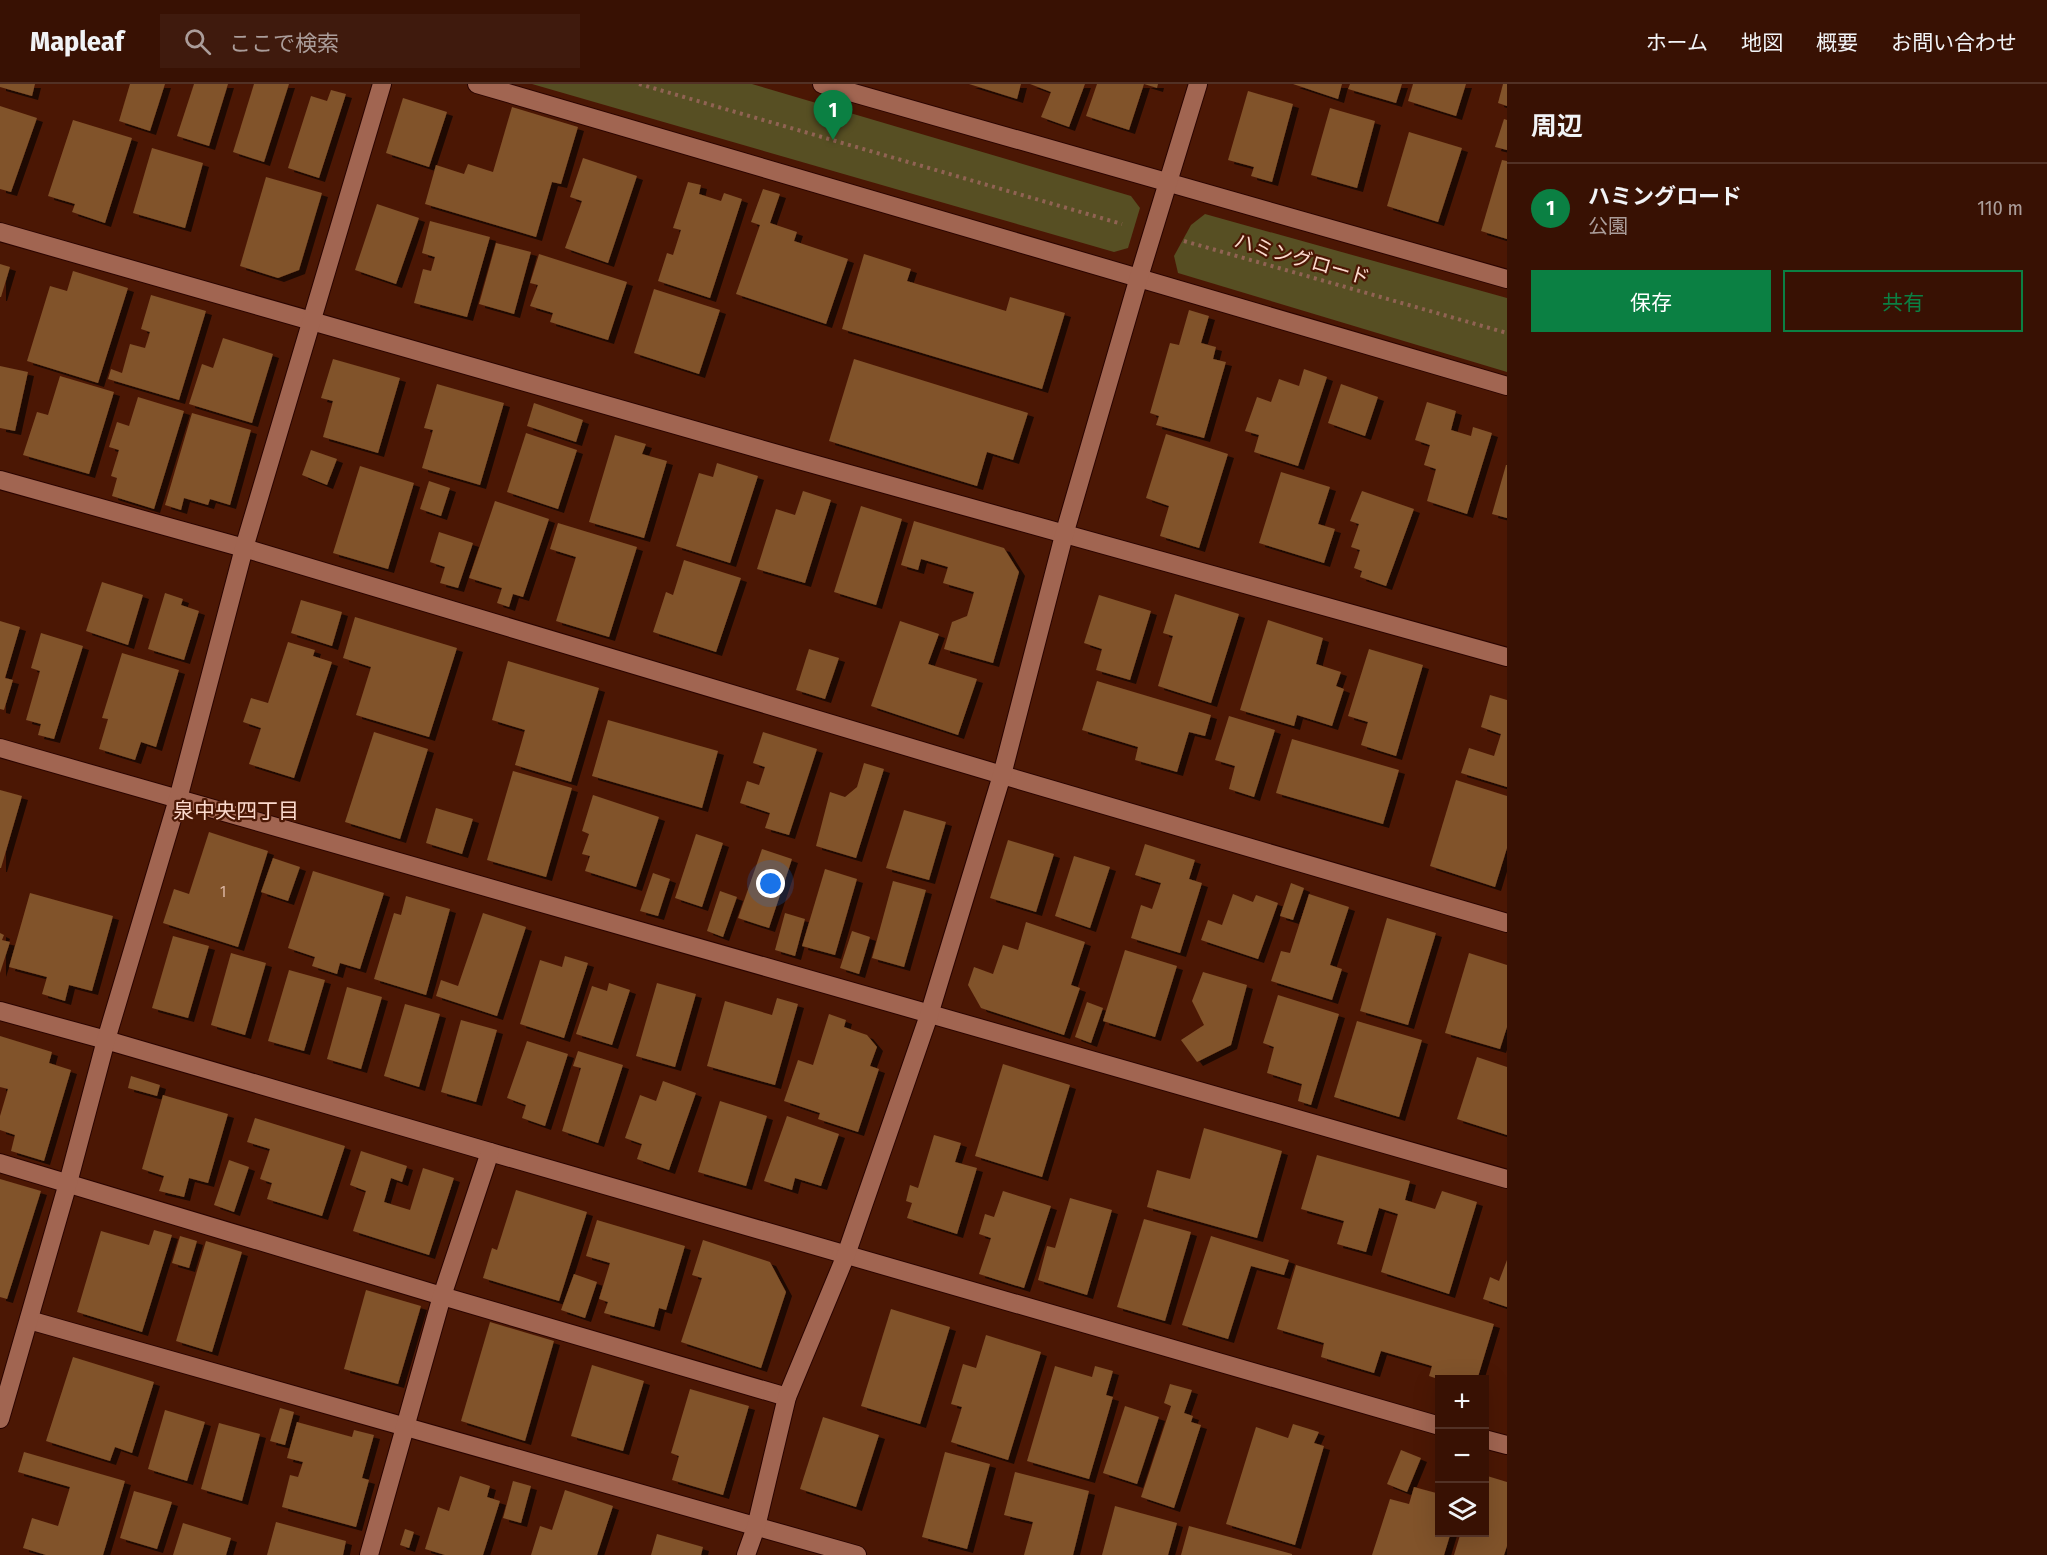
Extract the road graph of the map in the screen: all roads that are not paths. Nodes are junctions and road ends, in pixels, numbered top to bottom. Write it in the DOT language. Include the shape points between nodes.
graph roads {
  1 [pos="382,84"];
  2 [pos="477,84"];
  3 [pos="822,84"];
  4 [pos="1198,84"];
  5 [pos="1169,184"];
  6 [pos="0,232"];
  7 [pos="1139,277"];
  8 [pos="1507,279"];
  9 [pos="311,322"];
  10 [pos="1507,386"];
  11 [pos="0,480"];
  12 [pos="1064,535"];
  13 [pos="244,548"];
  14 [pos="1507,657"];
  15 [pos="0,748"];
  16 [pos="1002,775"];
  17 [pos="178,799"];
  18 [pos="1507,923"];
  19 [pos="0,1011"];
  20 [pos="929,1015"];
  21 [pos="106,1040"];
  22 [pos="490,1152"];
  23 [pos="0,1163"];
  24 [pos="1507,1179"];
  25 [pos="68,1183"];
  26 [pos="846,1255"];
  27 [pos="442,1296"];
  28 [pos="29,1320"];
  29 [pos="787,1397"];
  30 [pos="0,1419"];
  31 [pos="405,1425"];
  32 [pos="1435,1425"];
  33 [pos="1489,1440"];
  34 [pos="1507,1445"];
  35 [pos="756,1527"];
  36 [pos="369,1555"];
  37 [pos="746,1555"];
  38 [pos="857,1555"];
  1 -- 9 [label="street"];
  2 -- 7 [label="street"];
  3 -- 5 [label="street"];
  4 -- 5 [label="street"];
  5 -- 7 [label="street"];
  5 -- 8 [label="street"];
  6 -- 9 [label="street"];
  7 -- 10 [label="street"];
  7 -- 12 [label="street"];
  9 -- 12 [label="street"];
  9 -- 13 [label="street"];
  11 -- 13 [label="street"];
  12 -- 14 [label="street"];
  12 -- 16 [label="street"];
  13 -- 16 [label="street"];
  13 -- 17 [label="street"];
  15 -- 17 [label="street"];
  16 -- 18 [label="street"];
  16 -- 20 [label="street"];
  17 -- 20 [label="street"];
  17 -- 21 [label="street"];
  19 -- 21 [label="street"];
  20 -- 24 [label="street"];
  20 -- 26 [label="street"];
  21 -- 22 [label="street"];
  21 -- 25 [label="street"];
  22 -- 26 [label="street"];
  22 -- 27 [label="street"];
  23 -- 25 [label="street"];
  25 -- 27 [label="street"];
  25 -- 28 [label="street"];
  26 -- 29 [label="street"];
  26 -- 32 [label="street"];
  27 -- 29 [label="street"];
  27 -- 31 [label="street"];
  28 -- 30 [label="street"];
  28 -- 31 [label="street"];
  29 -- 35 [label="street"];
  31 -- 35 [label="street"];
  31 -- 36 [label="street"];
  33 -- 34 [label="street"];
  35 -- 37 [label="street"];
  35 -- 38 [label="street"];
}
